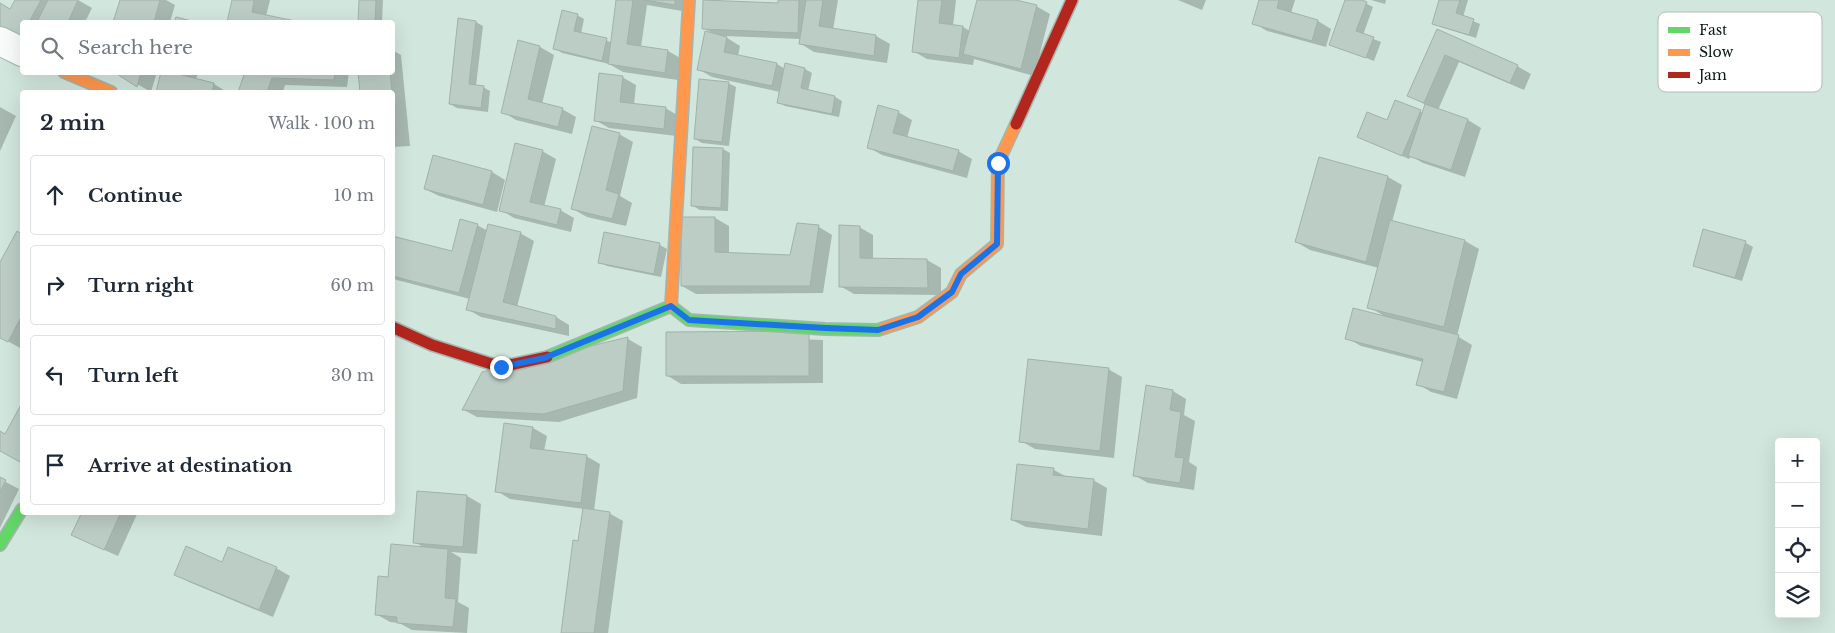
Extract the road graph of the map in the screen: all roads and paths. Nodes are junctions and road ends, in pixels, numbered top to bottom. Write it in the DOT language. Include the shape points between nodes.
graph roads {
  1 [pos="689,0"];
  2 [pos="1072,0"];
  3 [pos="0,41"];
  4 [pos="20,51"];
  5 [pos="71,75"];
  6 [pos="106,90"];
  7 [pos="671,306"];
  8 [pos="395,328"];
  9 [pos="20,512"];
  10 [pos="0,546"];
  1 -- 7 [label="street"];
  2 -- 7 [label="street" via="998,163 997,244 961,274 952,292 918,317 878,330 689,320"];
  3 -- 4 [label="street"];
  5 -- 6 [label="street"];
  7 -- 8 [label="street" via="544,358 501,367 432,346"];
  9 -- 10 [label="street"];
}
